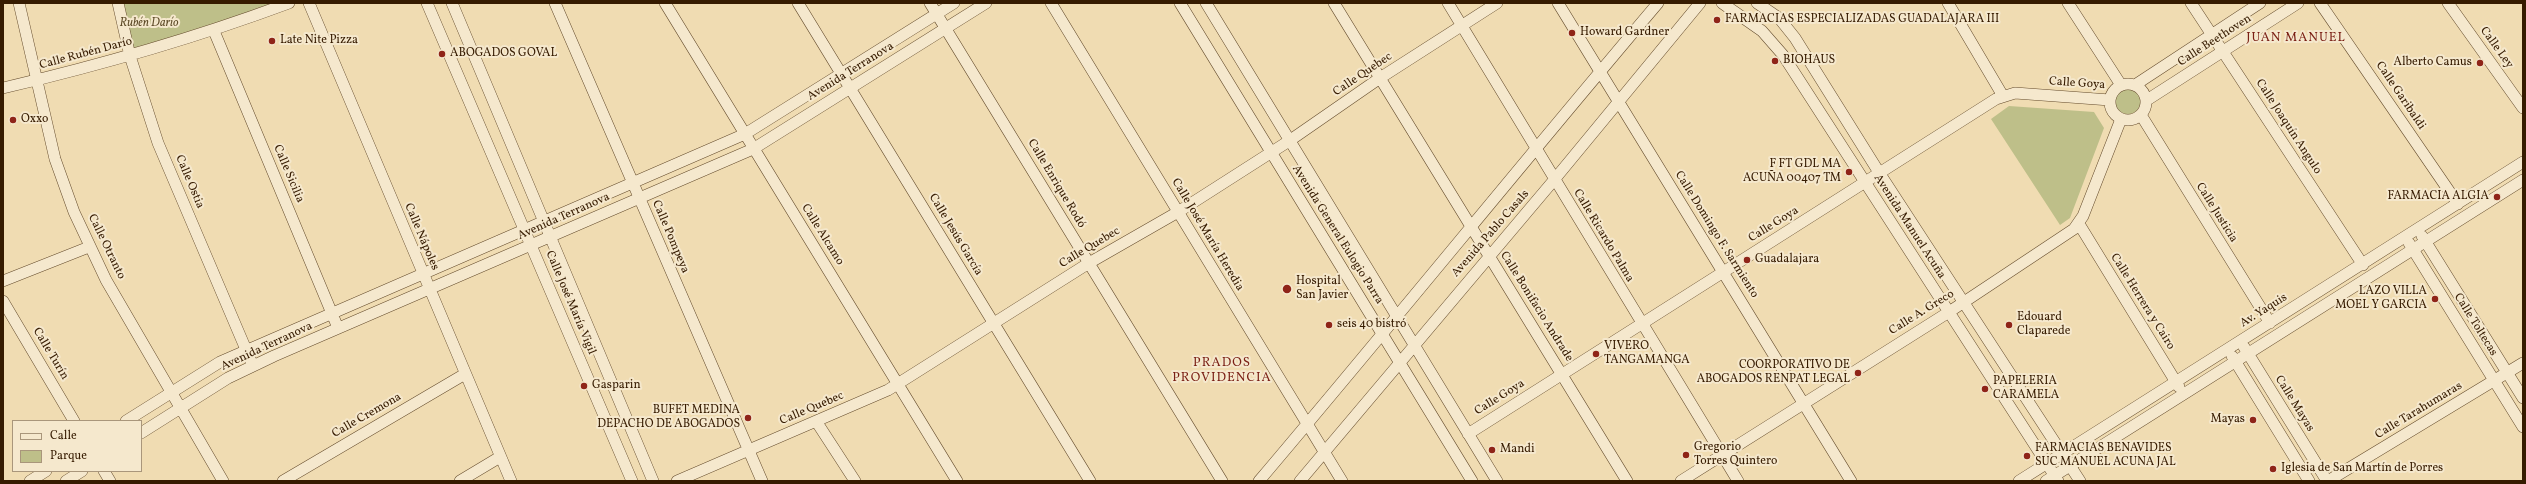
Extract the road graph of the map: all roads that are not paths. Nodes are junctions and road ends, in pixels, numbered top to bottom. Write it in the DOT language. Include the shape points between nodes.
graph roads {
  1 [pos="19,3"];
  2 [pos="118,3"];
  3 [pos="289,3"];
  4 [pos="309,3"];
  5 [pos="427,3"];
  6 [pos="452,3"];
  7 [pos="555,3"];
  8 [pos="665,3"];
  9 [pos="798,3"];
  10 [pos="930,3"];
  11 [pos="954,3"];
  12 [pos="986,3"];
  13 [pos="1051,3"];
  14 [pos="1180,3"];
  15 [pos="1206,3"];
  16 [pos="1334,3"];
  17 [pos="1448,3"];
  18 [pos="1498,3"];
  19 [pos="1558,3"];
  20 [pos="1658,3"];
  21 [pos="1700,3"];
  22 [pos="1722,3"];
  23 [pos="1757,3"];
  24 [pos="1948,3"];
  25 [pos="2068,3"];
  26 [pos="2191,3"];
  27 [pos="2260,3"];
  28 [pos="2298,3"];
  29 [pos="2320,3"];
  30 [pos="2448,3"];
  31 [pos="937,14"];
  32 [pos="1462,26"];
  33 [pos="946,28"];
  34 [pos="214,31"];
  35 [pos="2212,35"];
  36 [pos="2223,51"];
  37 [pos="130,56"];
  38 [pos="1600,71"];
  39 [pos="842,74"];
  40 [pos="1380,78"];
  41 [pos="37,80"];
  42 [pos="2121,85"];
  43 [pos="2135,85"];
  44 [pos="3,88"];
  45 [pos="850,88"];
  46 [pos="2003,96"];
  47 [pos="2110,100"];
  48 [pos="2147,100"];
  49 [pos="1619,103"];
  50 [pos="2523,108"];
  51 [pos="2141,115"];
  52 [pos="2122,119"];
  53 [pos="745,134"];
  54 [pos="1289,141"];
  55 [pos="1536,146"];
  56 [pos="753,149"];
  57 [pos="1270,152"];
  58 [pos="2523,162"];
  59 [pos="1880,174"];
  60 [pos="1554,180"];
  61 [pos="2523,180"];
  62 [pos="1865,183"];
  63 [pos="633,184"];
  64 [pos="639,199"];
  65 [pos="2458,204"];
  66 [pos="1178,212"];
  67 [pos="545,221"];
  68 [pos="2079,224"];
  69 [pos="1472,227"];
  70 [pos="2418,229"];
  71 [pos="525,231"];
  72 [pos="551,237"];
  73 [pos="2405,237"];
  74 [pos="2426,241"];
  75 [pos="531,246"];
  76 [pos="89,247"];
  77 [pos="2413,249"];
  78 [pos="1489,255"];
  79 [pos="1088,263"];
  80 [pos="2363,265"];
  81 [pos="1723,273"];
  82 [pos="422,275"];
  83 [pos="3,281"];
  84 [pos="429,290"];
  85 [pos="3,301"];
  86 [pos="1964,302"];
  87 [pos="1949,312"];
  88 [pos="332,313"];
  89 [pos="1397,318"];
  90 [pos="993,323"];
  91 [pos="1642,324"];
  92 [pos="2270,324"];
  93 [pos="338,328"];
  94 [pos="1382,335"];
  95 [pos="2240,341"];
  96 [pos="1414,344"];
  97 [pos="2228,349"];
  98 [pos="246,350"];
  99 [pos="2248,354"];
  100 [pos="1399,362"];
  101 [pos="2235,362"];
  102 [pos="2523,363"];
  103 [pos="253,366"];
  104 [pos="2507,372"];
  105 [pos="465,374"];
  106 [pos="1562,374"];
  107 [pos="2494,380"];
  108 [pos="2176,382"];
  109 [pos="898,384"];
  110 [pos="171,393"];
  111 [pos="2184,394"];
  112 [pos="2523,398"];
  113 [pos="1803,404"];
  114 [pos="180,408"];
  115 [pos="73,420"];
  116 [pos="128,420"];
  117 [pos="816,421"];
  118 [pos="1307,424"];
  119 [pos="2523,427"];
  120 [pos="142,432"];
  121 [pos="1468,434"];
  122 [pos="748,450"];
  123 [pos="1324,452"];
  124 [pos="2062,453"];
  125 [pos="1722,455"];
  126 [pos="500,457"];
  127 [pos="2047,463"];
  128 [pos="2070,466"];
  129 [pos="44,472"];
  130 [pos="80,472"];
  131 [pos="105,472"];
  132 [pos="2053,479"];
  133 [pos="30,481"];
  134 [pos="66,481"];
  135 [pos="110,481"];
  136 [pos="223,481"];
  137 [pos="283,481"];
  138 [pos="460,481"];
  139 [pos="511,481"];
  140 [pos="632,481"];
  141 [pos="653,481"];
  142 [pos="677,481"];
  143 [pos="762,481"];
  144 [pos="855,481"];
  145 [pos="957,481"];
  146 [pos="1090,481"];
  147 [pos="1222,481"];
  148 [pos="1259,481"];
  149 [pos="1300,481"];
  150 [pos="1342,481"];
  151 [pos="1472,481"];
  152 [pos="1497,481"];
  153 [pos="1627,481"];
  154 [pos="1681,481"];
  155 [pos="1738,481"];
  156 [pos="1851,481"];
  157 [pos="2019,481"];
  158 [pos="2080,481"];
  159 [pos="2309,481"];
  160 [pos="2327,481"];
  1 -- 41 [label="street, Calle Otranto"];
  2 -- 37 [label="street, Calle Ostia"];
  3 -- 34 [label="street, Calle Rubén Darío"];
  4 -- 82 [label="street, Calle Nápoles"];
  5 -- 71 [label="street, Calle José María Vigil"];
  6 -- 67 [label="street, Calle José María Vigil"];
  7 -- 63 [label="street, Calle Pompeya"];
  8 -- 53 [label="street, Calle Alcamo"];
  9 -- 39 [label="street, Calle Jesús García"];
  10 -- 31 [label="street, Calle Enrique Rodó"];
  11 -- 31 [label="street, Avenida Terranova"];
  12 -- 33 [label="street, Avenida Terranova"];
  13 -- 66 [label="street, Calle José María Heredia"];
  14 -- 57 [label="street, Avenida General Eulogio Parra"];
  15 -- 54 [label="street, Avenida General Eulogio Parra"];
  16 -- 40 [label="street, Calle Bonifacio Andrade"];
  17 -- 32 [label="street, Calle Ricardo Palma"];
  18 -- 32 [label="street, Calle Quebec"];
  19 -- 38 [label="street, Calle Domingo F. Sarmiento"];
  20 -- 38 [label="street, Avenida Pablo Casals"];
  21 -- 49 [label="street, Avenida Pablo Casals"];
  22 -- 62 [label="street, Avenida Manuel Acuña" via="1774,42"];
  23 -- 59 [label="street, Avenida Manuel Acuña" via="1779,18 1796,38"];
  24 -- 46 [label="street"];
  25 -- 42 [label="street"];
  26 -- 35 [label="street, Calle Joaquín Angulo"];
  27 -- 35 [label="street, Calle Beethoven"];
  28 -- 36 [label="street, Calle Beethoven"];
  29 -- 65 [label="street, Calle Garibaldi"];
  30 -- 50 [label="street, Calle Ley"];
  31 -- 33 [label="street, Calle Enrique Rodó"];
  31 -- 39 [label="street, Avenida Terranova"];
  32 -- 40 [label="street, Calle Quebec"];
  32 -- 55 [label="street, Calle Ricardo Palma"];
  33 -- 45 [label="street, Avenida Terranova"];
  33 -- 79 [label="street, Calle Enrique Rodó"];
  34 -- 37 [label="street, Calle Rubén Darío"];
  34 -- 88 [label="street, Calle Sicilia"];
  35 -- 36 [label="street, Calle Joaquín Angulo"];
  35 -- 43 [label="street, Calle Beethoven"];
  36 -- 48 [label="street, Calle Beethoven"];
  36 -- 80 [label="street, Calle Joaquín Angulo"];
  37 -- 41 [label="street, Calle Rubén Darío"];
  37 -- 98 [label="street, Calle Ostia" via="158,143"];
  38 -- 49 [label="street, Calle Domingo F. Sarmiento"];
  38 -- 55 [label="street, Avenida Pablo Casals"];
  39 -- 45 [label="street, Calle Jesús García"];
  39 -- 53 [label="street, Avenida Terranova"];
  40 -- 54 [label="street, Calle Quebec"];
  40 -- 69 [label="street, Calle Bonifacio Andrade"];
  41 -- 44 [label="street, Calle Rubén Darío"];
  41 -- 76 [label="street, Calle Otranto" via="56,159"];
  42 -- 43 [label="street"];
  42 -- 47 [label="street" via="2112,92"];
  43 -- 48 [label="street" via="2142,89"];
  45 -- 56 [label="street, Avenida Terranova"];
  45 -- 90 [label="street, Calle Jesús García"];
  46 -- 47 [label="street, Calle Goya" via="2015,93"];
  46 -- 59 [label="street, Calle Goya"];
  47 -- 52 [label="street" via="2112,111"];
  48 -- 51 [label="street"];
  49 -- 60 [label="street, Avenida Pablo Casals"];
  49 -- 81 [label="street, Calle Domingo F. Sarmiento"];
  51 -- 52 [label="street" via="2131,120"];
  51 -- 92 [label="street, Calle Justicia"];
  52 -- 68 [label="street, Calle A. Greco"];
  53 -- 56 [label="street, Calle Alcamo"];
  53 -- 63 [label="street, Avenida Terranova"];
  54 -- 57 [label="street, Calle Quebec"];
  54 -- 89 [label="street, Avenida General Eulogio Parra"];
  55 -- 60 [label="street, Calle Ricardo Palma"];
  55 -- 69 [label="street, Avenida Pablo Casals"];
  56 -- 64 [label="street, Avenida Terranova"];
  56 -- 109 [label="street, Calle Alcamo"];
  57 -- 66 [label="street, Calle Quebec"];
  57 -- 94 [label="street, Avenida General Eulogio Parra"];
  58 -- 65 [label="street, Av. Yaquis"];
  59 -- 62 [label="street, Calle Goya"];
  59 -- 86 [label="street, Avenida Manuel Acuña"];
  60 -- 78 [label="street, Avenida Pablo Casals"];
  60 -- 91 [label="street, Calle Ricardo Palma"];
  61 -- 74 [label="street"];
  62 -- 81 [label="street, Calle Goya"];
  62 -- 87 [label="street, Avenida Manuel Acuña"];
  63 -- 64 [label="street, Calle Pompeya"];
  63 -- 67 [label="street, Avenida Terranova"];
  64 -- 72 [label="street, Avenida Terranova"];
  64 -- 122 [label="street, Calle Pompeya"];
  65 -- 70 [label="street, Av. Yaquis"];
  66 -- 79 [label="street, Calle Quebec"];
  66 -- 118 [label="street, Calle José María Heredia"];
  67 -- 71 [label="street, Avenida Terranova"];
  67 -- 72 [label="street, Calle José María Vigil"];
  68 -- 86 [label="street, Calle A. Greco" via="2065,236"];
  68 -- 108 [label="street, Calle Herrera y Cairo"];
  69 -- 78 [label="street, Calle Bonifacio Andrade"];
  69 -- 89 [label="street, Avenida Pablo Casals"];
  70 -- 73 [label="street, Av. Yaquis"];
  70 -- 74 [label="street, Calle Toltecas"];
  71 -- 75 [label="street, Calle José María Vigil"];
  71 -- 82 [label="street, Avenida Terranova"];
  72 -- 75 [label="street, Avenida Terranova"];
  72 -- 141 [label="street, Calle José María Vigil"];
  73 -- 77 [label="street, Calle Toltecas"];
  73 -- 80 [label="street, Av. Yaquis"];
  74 -- 77 [label="street"];
  74 -- 104 [label="street, Calle Toltecas"];
  75 -- 84 [label="street, Avenida Terranova"];
  75 -- 140 [label="street, Calle José María Vigil"];
  76 -- 83 [label="street"];
  76 -- 110 [label="street, Calle Otranto"];
  77 -- 99 [label="street"];
  77 -- 107 [label="street, Calle Toltecas"];
  78 -- 96 [label="street, Avenida Pablo Casals"];
  78 -- 106 [label="street, Calle Bonifacio Andrade"];
  79 -- 90 [label="street, Calle Quebec"];
  79 -- 147 [label="street, Calle Enrique Rodó"];
  80 -- 92 [label="street, Av. Yaquis"];
  81 -- 91 [label="street, Calle Goya"];
  81 -- 113 [label="street, Calle Domingo F. Sarmiento"];
  82 -- 84 [label="street, Calle Nápoles"];
  82 -- 88 [label="street, Avenida Terranova"];
  84 -- 93 [label="street, Avenida Terranova"];
  84 -- 105 [label="street, Calle Nápoles"];
  85 -- 115 [label="street, Calle Turín"];
  86 -- 87 [label="street, Calle A. Greco"];
  86 -- 124 [label="street, Avenida Manuel Acuña"];
  87 -- 113 [label="street, Calle A. Greco"];
  87 -- 127 [label="street, Avenida Manuel Acuña"];
  88 -- 93 [label="street, Calle Sicilia"];
  88 -- 98 [label="street, Avenida Terranova"];
  89 -- 94 [label="street, Avenida Pablo Casals"];
  89 -- 96 [label="street, Avenida General Eulogio Parra"];
  90 -- 109 [label="street, Calle Quebec"];
  90 -- 146 [label="street, Calle Jesús García"];
  91 -- 106 [label="street, Calle Goya"];
  91 -- 125 [label="street, Calle Ricardo Palma"];
  92 -- 95 [label="street, Av. Yaquis"];
  93 -- 103 [label="street, Avenida Terranova"];
  94 -- 100 [label="street, Avenida General Eulogio Parra"];
  94 -- 118 [label="street, Avenida Pablo Casals"];
  95 -- 97 [label="street, Av. Yaquis"];
  95 -- 99 [label="street, Calle Mayas"];
  96 -- 100 [label="street, Avenida Pablo Casals"];
  96 -- 121 [label="street, Avenida General Eulogio Parra"];
  97 -- 101 [label="street"];
  97 -- 108 [label="street, Av. Yaquis"];
  98 -- 103 [label="street, Calle Ostia"];
  98 -- 110 [label="street, Avenida Terranova" via="220,362"];
  99 -- 101 [label="street"];
  99 -- 160 [label="street, Calle Mayas"];
  100 -- 123 [label="street, Avenida Pablo Casals"];
  100 -- 151 [label="street, Avenida General Eulogio Parra"];
  101 -- 111 [label="street"];
  101 -- 159 [label="street"];
  102 -- 104 [label="street, Calle Tarahumaras"];
  103 -- 114 [label="street, Avenida Terranova" via="228,378"];
  104 -- 107 [label="street, Calle Tarahumaras"];
  104 -- 112 [label="street, Calle Toltecas"];
  105 -- 126 [label="street, Calle Nápoles"];
  105 -- 137 [label="street, Calle Cremona"];
  106 -- 121 [label="street, Calle Goya"];
  106 -- 153 [label="street, Calle Bonifacio Andrade"];
  107 -- 119 [label="street, Calle Toltecas"];
  107 -- 160 [label="street, Calle Tarahumaras"];
  108 -- 111 [label="street, Calle Herrera y Cairo"];
  108 -- 124 [label="street, Av. Yaquis"];
  109 -- 117 [label="street, Calle Quebec"];
  109 -- 145 [label="street, Calle Alcamo"];
  110 -- 114 [label="street, Calle Otranto"];
  110 -- 116 [label="street, Avenida Terranova"];
  111 -- 128 [label="street"];
  113 -- 125 [label="street, Calle A. Greco"];
  113 -- 156 [label="street, Calle Domingo F. Sarmiento"];
  114 -- 120 [label="street, Avenida Terranova"];
  114 -- 136 [label="street, Calle Otranto"];
  117 -- 122 [label="street, Calle Quebec"];
  117 -- 144 [label="street"];
  118 -- 123 [label="street, Calle José María Heredia"];
  118 -- 148 [label="street, Avenida Pablo Casals"];
  121 -- 152 [label="street, Avenida General Eulogio Parra"];
  122 -- 142 [label="street, Calle Quebec"];
  122 -- 143 [label="street, Calle Pompeya"];
  123 -- 149 [label="street, Avenida Pablo Casals"];
  123 -- 150 [label="street, Calle José María Heredia"];
  124 -- 127 [label="street, Av. Yaquis"];
  124 -- 128 [label="street, Avenida Manuel Acuña"];
  125 -- 154 [label="street, Calle A. Greco"];
  125 -- 155 [label="street, Calle Ricardo Palma"];
  126 -- 138 [label="street"];
  126 -- 139 [label="street, Calle Nápoles"];
  127 -- 132 [label="street, Avenida Manuel Acuña"];
  127 -- 157 [label="street, Av. Yaquis"];
  128 -- 132 [label="street"];
  128 -- 158 [label="street, Avenida Manuel Acuña"];
  129 -- 133 [label="street"];
  130 -- 134 [label="street"];
  131 -- 135 [label="street"];
}
